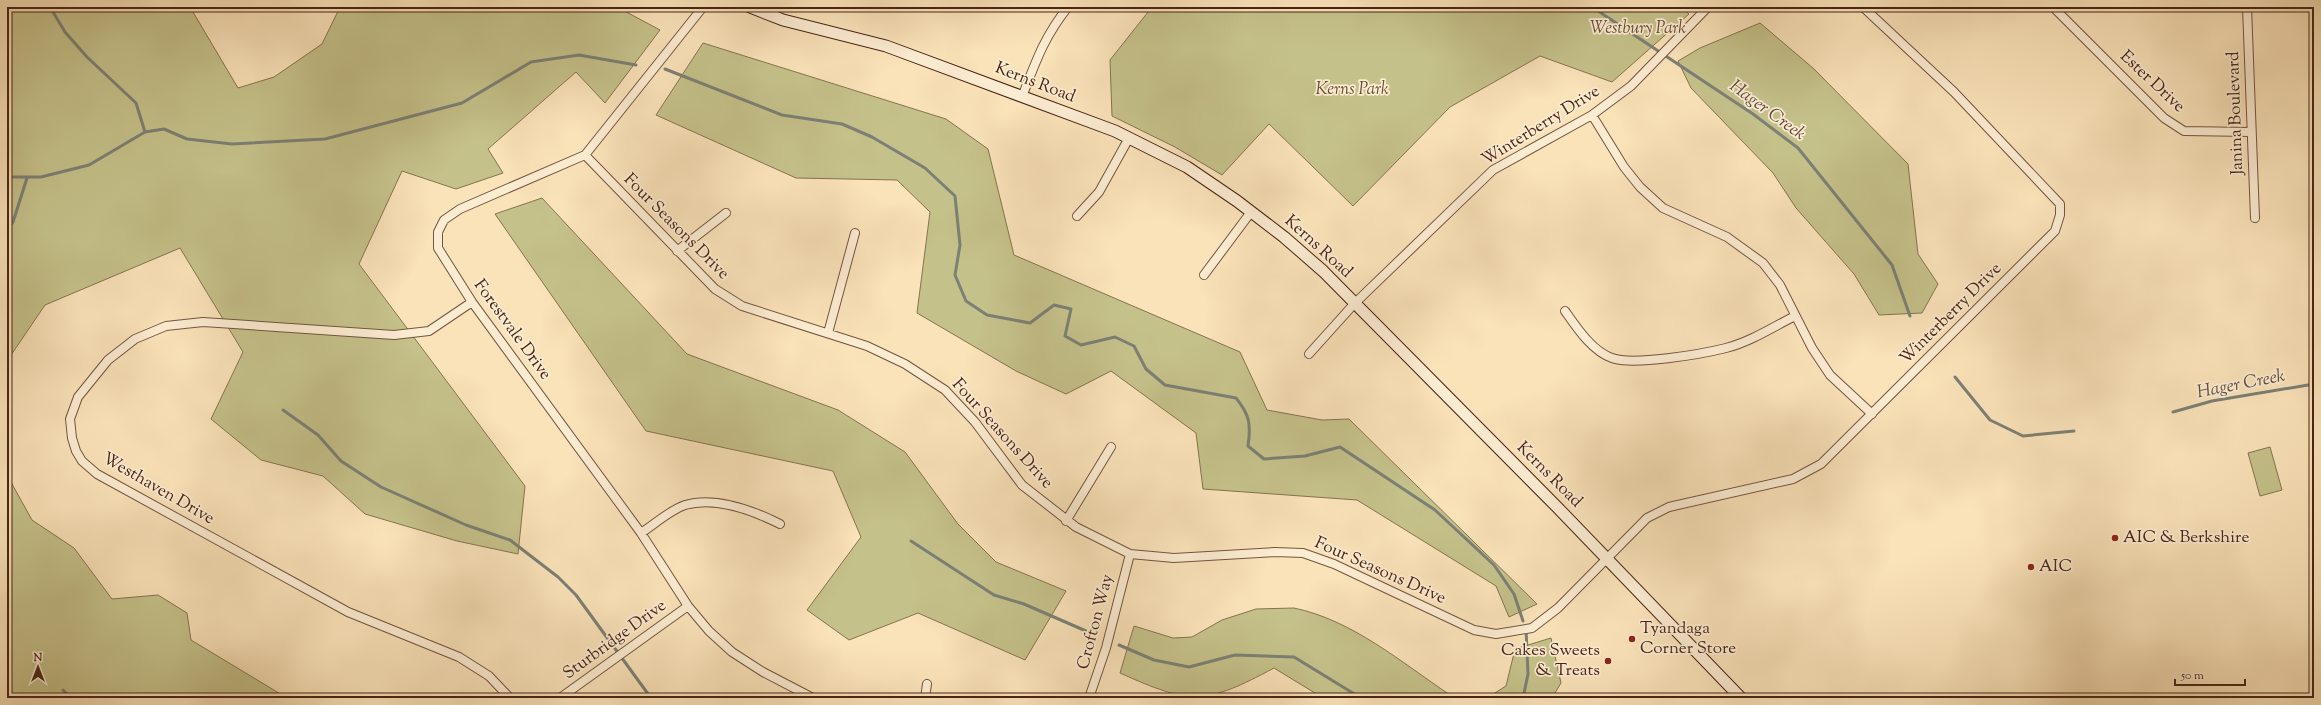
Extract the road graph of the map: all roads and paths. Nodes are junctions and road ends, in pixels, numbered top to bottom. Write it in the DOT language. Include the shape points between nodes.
graph roads {
  1 [pos="703,7"];
  2 [pos="750,7"];
  3 [pos="1068,7"];
  4 [pos="1708,7"];
  5 [pos="1863,7"];
  6 [pos="2053,7"];
  7 [pos="2247,7"];
  8 [pos="1022,97"];
  9 [pos="1592,115"];
  10 [pos="2251,132"];
  11 [pos="1128,138"];
  12 [pos="585,155"];
  13 [pos="1251,212"];
  14 [pos="726,213"];
  15 [pos="1077,216"];
  16 [pos="2256,218"];
  17 [pos="855,233"];
  18 [pos="677,251"];
  19 [pos="1204,275"];
  20 [pos="472,302"];
  21 [pos="1354,304"];
  22 [pos="1565,311"];
  23 [pos="1795,316"];
  24 [pos="828,333"];
  25 [pos="1309,354"];
  26 [pos="1872,414"];
  27 [pos="1111,447"];
  28 [pos="1066,521"];
  29 [pos="780,524"];
  30 [pos="642,533"];
  31 [pos="1130,554"];
  32 [pos="1607,558"];
  33 [pos="688,606"];
  34 [pos="928,684"];
  35 [pos="510,698"];
  36 [pos="560,698"];
  37 [pos="813,698"];
  38 [pos="925,698"];
  39 [pos="1088,698"];
  40 [pos="1741,698"];
  1 -- 12 [label="street, Forestvale Drive"];
  2 -- 8 [label="street, Kerns Road" via="783,20 886,46"];
  3 -- 8 [label="street" via="1044,41"];
  4 -- 9 [label="street, Winterberry Drive" via="1631,86"];
  5 -- 26 [label="street, Winterberry Drive" via="1954,92 2060,204 2060,215 2055,231"];
  6 -- 10 [label="street, Ester Drive" via="2164,118 2184,131"];
  7 -- 10 [label="street, Janina Boulevard"];
  8 -- 11 [label="street, Kerns Road"];
  9 -- 21 [label="street, Winterberry Drive" via="1493,170"];
  9 -- 23 [label="street" via="1624,167 1640,187 1663,208 1727,237 1763,263 1780,285"];
  10 -- 16 [label="street, Janina Boulevard"];
  11 -- 13 [label="street, Kerns Road" via="1187,167"];
  11 -- 15 [label="street" via="1099,192"];
  12 -- 18 [label="street, Four Seasons Drive"];
  12 -- 20 [label="street, Forestvale Drive" via="460,209 444,220 438,232 438,248"];
  13 -- 19 [label="street"];
  13 -- 21 [label="street, Kerns Road" via="1323,271"];
  14 -- 18 [label="street"];
  17 -- 24 [label="street"];
  18 -- 24 [label="street, Four Seasons Drive" via="715,289 742,306"];
  20 -- 30 [label="street, Forestvale Drive"];
  20 -- 35 [label="street, Westhaven Drive" via="428,331 394,335 203,322 166,326 135,338 108,360 78,397 70,419 76,451 82,461 97,474 348,612 459,657 489,676"];
  21 -- 25 [label="street, Winterberry Drive"];
  21 -- 32 [label="street, Kerns Road"];
  22 -- 23 [label="street" via="1594,346 1611,358 1628,362 1727,348"];
  23 -- 26 [label="street" via="1830,375"];
  24 -- 28 [label="street, Four Seasons Drive" via="867,346 905,364 945,390 975,422 1022,485"];
  26 -- 32 [label="street, Winterberry Drive" via="1821,464 1794,479 1670,507 1647,518"];
  27 -- 28 [label="street"];
  28 -- 31 [label="street, Four Seasons Drive"];
  29 -- 30 [label="street" via="757,513 710,503 685,505"];
  30 -- 33 [label="street, Forestvale Drive"];
  31 -- 32 [label="street, Four Seasons Drive" via="1174,558 1275,552 1303,553 1334,564 1474,630 1496,634 1532,628 1558,608"];
  31 -- 39 [label="street, Crofton Way" via="1106,648"];
  32 -- 40 [label="street, Kerns Road"];
  33 -- 36 [label="street, Sturbridge Drive"];
  33 -- 37 [label="street, Forestvale Drive" via="709,631 732,652 762,672"];
  34 -- 38 [label="street"];
}
